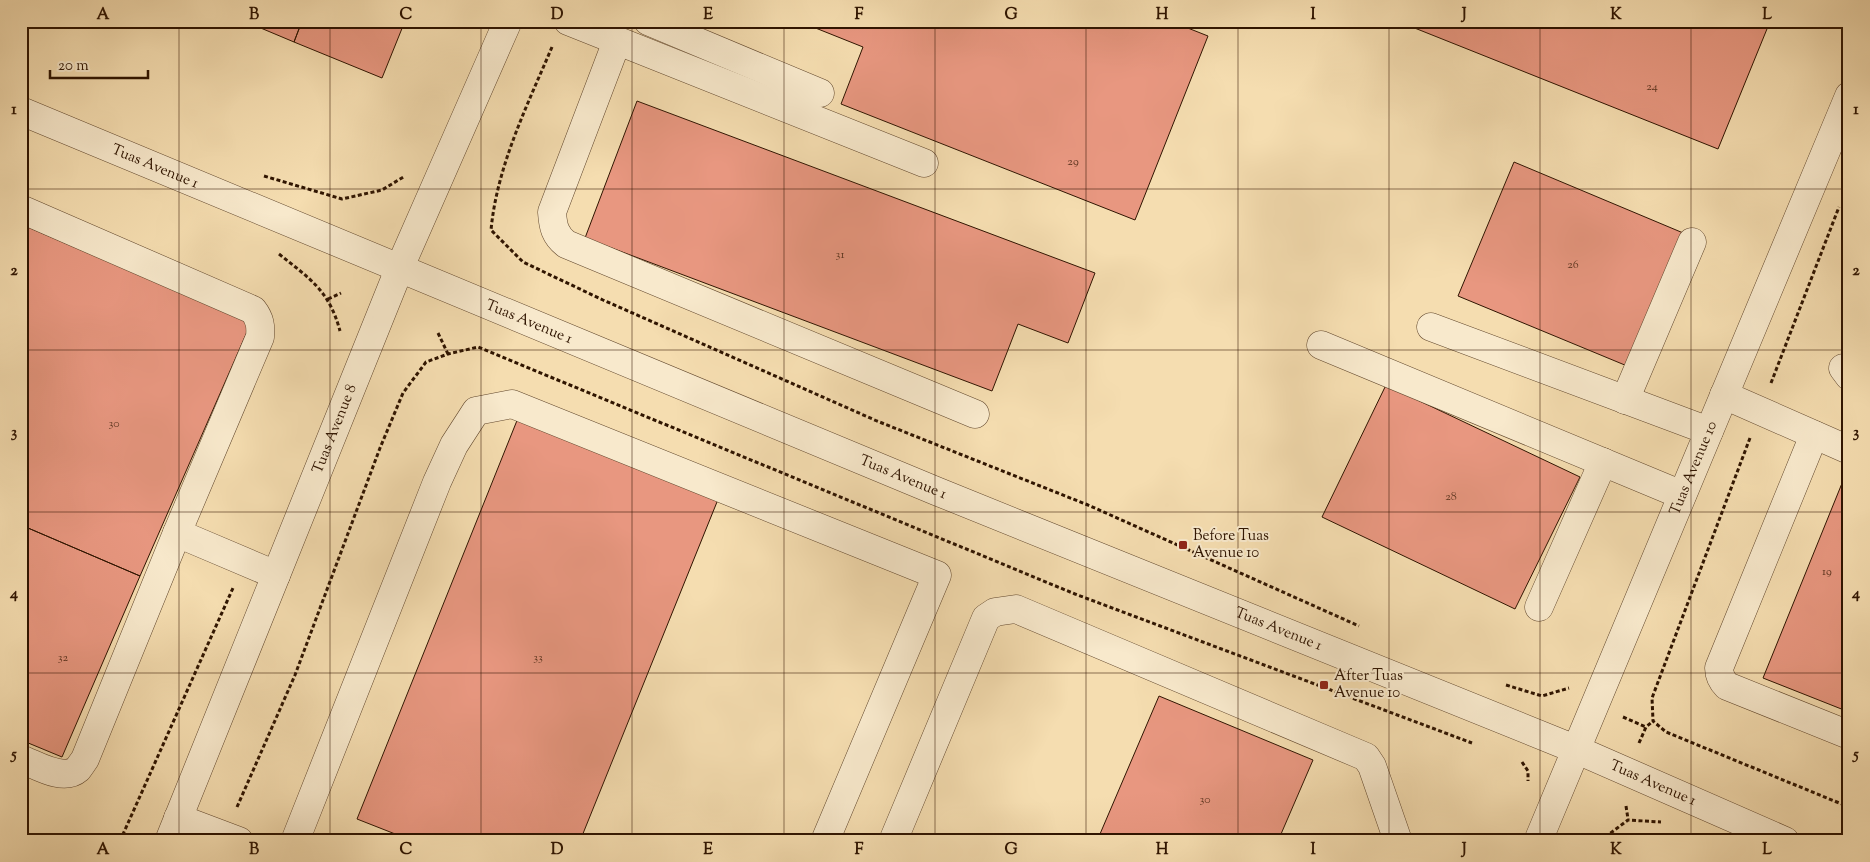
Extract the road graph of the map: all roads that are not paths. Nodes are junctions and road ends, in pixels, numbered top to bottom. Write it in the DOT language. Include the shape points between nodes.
graph roads {
  1 [pos="508,21"];
  2 [pos="568,21"];
  3 [pos="648,21"];
  4 [pos="617,41"];
  5 [pos="820,93"];
  6 [pos="1848,99"];
  7 [pos="21,111"];
  8 [pos="924,164"];
  9 [pos="21,209"];
  10 [pos="1692,242"];
  11 [pos="400,267"];
  12 [pos="1431,328"];
  13 [pos="1321,345"];
  14 [pos="1724,395"];
  15 [pos="1625,400"];
  16 [pos="975,414"];
  17 [pos="1708,431"];
  18 [pos="1814,435"];
  19 [pos="1849,450"];
  20 [pos="1603,462"];
  21 [pos="1682,495"];
  22 [pos="177,533"];
  23 [pos="276,575"];
  24 [pos="1539,607"];
  25 [pos="1849,735"];
  26 [pos="1575,749"];
  27 [pos="21,758"];
  28 [pos="173,830"];
  29 [pos="232,838"];
  30 [pos="295,841"];
  31 [pos="825,841"];
  32 [pos="894,841"];
  33 [pos="1398,841"];
  34 [pos="1538,841"];
  35 [pos="1785,841"];
  1 -- 11 [label="street, Tuas Avenue 8"];
  2 -- 4 [label="street"];
  3 -- 5 [label="street"];
  4 -- 8 [label="street"];
  4 -- 16 [label="street" via="552,212 558,238"];
  6 -- 14 [label="street, Tuas Avenue 10"];
  7 -- 11 [label="street, Tuas Avenue 1"];
  9 -- 22 [label="street" via="253,310 258,316 260,338"];
  10 -- 15 [label="street"];
  11 -- 23 [label="street, Tuas Avenue 8"];
  11 -- 26 [label="street, Tuas Avenue 1" via="945,494"];
  12 -- 15 [label="street"];
  13 -- 20 [label="street"];
  14 -- 17 [label="street, Tuas Avenue 10"];
  14 -- 18 [label="street"];
  15 -- 17 [label="street"];
  17 -- 21 [label="street, Tuas Avenue 10"];
  18 -- 19 [label="street"];
  18 -- 25 [label="street" via="1719,673 1727,686"];
  20 -- 21 [label="street"];
  20 -- 24 [label="street"];
  21 -- 26 [label="street, Tuas Avenue 10"];
  22 -- 23 [label="street"];
  22 -- 27 [label="street" via="85,759 77,769 59,774"];
  23 -- 28 [label="street, Tuas Avenue 8"];
  26 -- 34 [label="street, Tuas Avenue 10"];
  26 -- 35 [label="street, Tuas Avenue 1"];
  28 -- 29 [label="street"];
  30 -- 31 [label="street" via="454,445 476,411 512,404 937,575"];
  32 -- 33 [label="street" via="986,618 995,612 1016,609 1366,757"];
}
